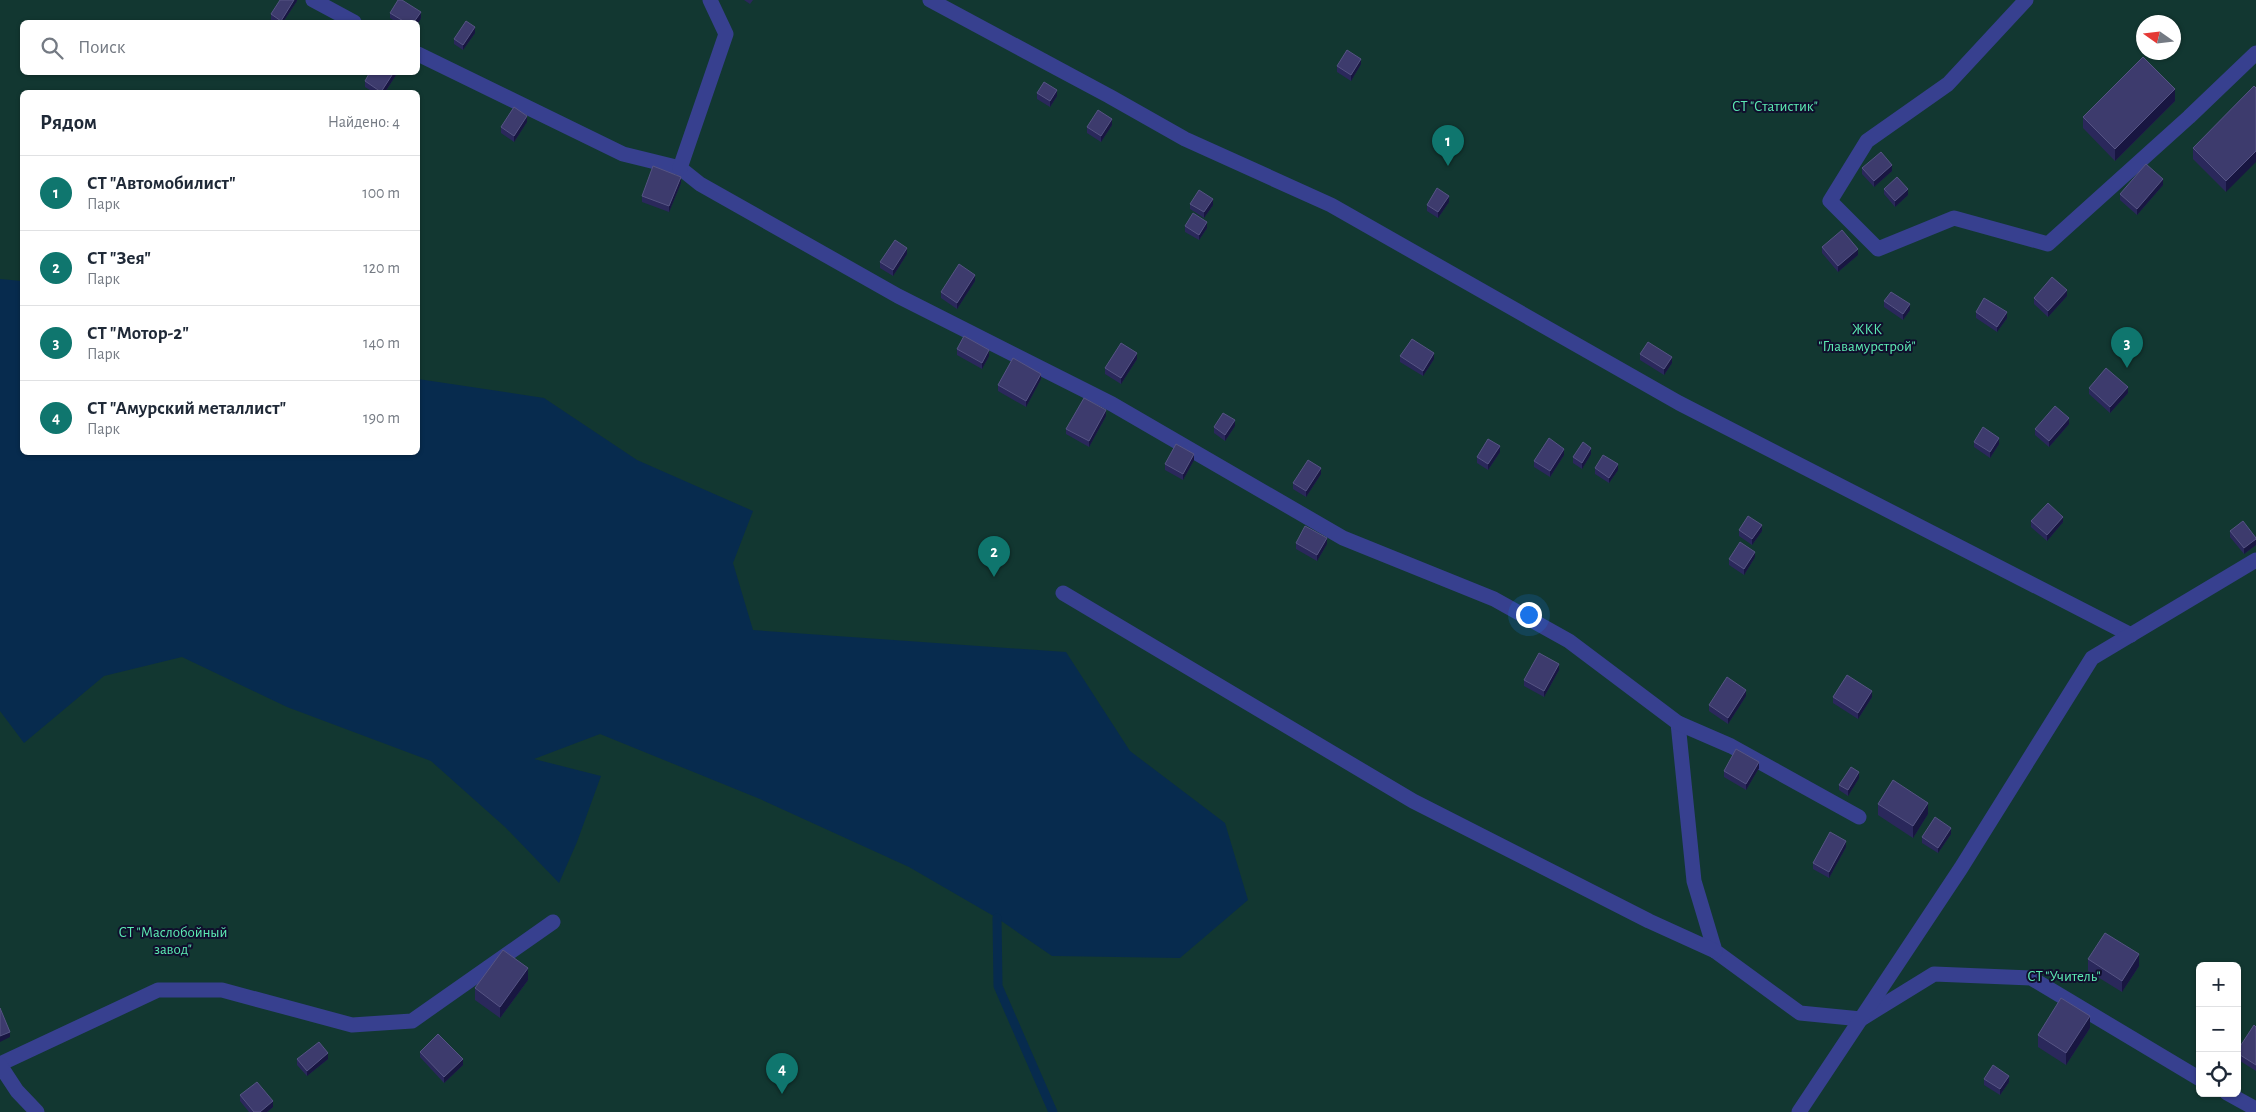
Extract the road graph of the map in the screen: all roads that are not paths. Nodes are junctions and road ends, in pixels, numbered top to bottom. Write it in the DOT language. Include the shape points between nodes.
graph roads {
  1 [pos="313,0"];
  2 [pos="710,0"];
  3 [pos="930,0"];
  4 [pos="2026,0"];
  5 [pos="350,20"];
  6 [pos="2256,53"];
  7 [pos="420,55"];
  8 [pos="680,168"];
  9 [pos="2256,560"];
  10 [pos="1063,593"];
  11 [pos="2131,635"];
  12 [pos="1678,723"];
  13 [pos="1859,816"];
  14 [pos="553,922"];
  15 [pos="1714,952"];
  16 [pos="1861,1019"];
  17 [pos="0,1065"];
  18 [pos="2196,1077"];
  19 [pos="2234,1097"];
  20 [pos="2256,1109"];
  21 [pos="37,1112"];
  22 [pos="1799,1112"];
  1 -- 5 [label="street"];
  2 -- 8 [label="street" via="726,34"];
  3 -- 11 [label="street" via="1185,139 1331,205 1679,404"];
  4 -- 6 [label="street" via="1948,84 1867,141 1830,201 1878,249 1954,218 2048,244"];
  7 -- 8 [label="street" via="623,154"];
  8 -- 12 [label="street" via="700,184 898,296 1112,404 1343,538 1494,600 1569,641"];
  9 -- 11 [label="street"];
  10 -- 15 [label="street" via="1413,801"];
  11 -- 16 [label="street" via="2092,658 1961,868"];
  12 -- 13 [label="street" via="1731,746"];
  12 -- 15 [label="street" via="1694,881"];
  14 -- 17 [label="street" via="412,1021 352,1025 222,990 158,990"];
  15 -- 16 [label="street" via="1800,1013"];
  16 -- 18 [label="street" via="1934,974 2031,978"];
  16 -- 22 [label="street"];
  17 -- 21 [label="street" via="17,1091"];
  19 -- 20 [label="street"];
}
